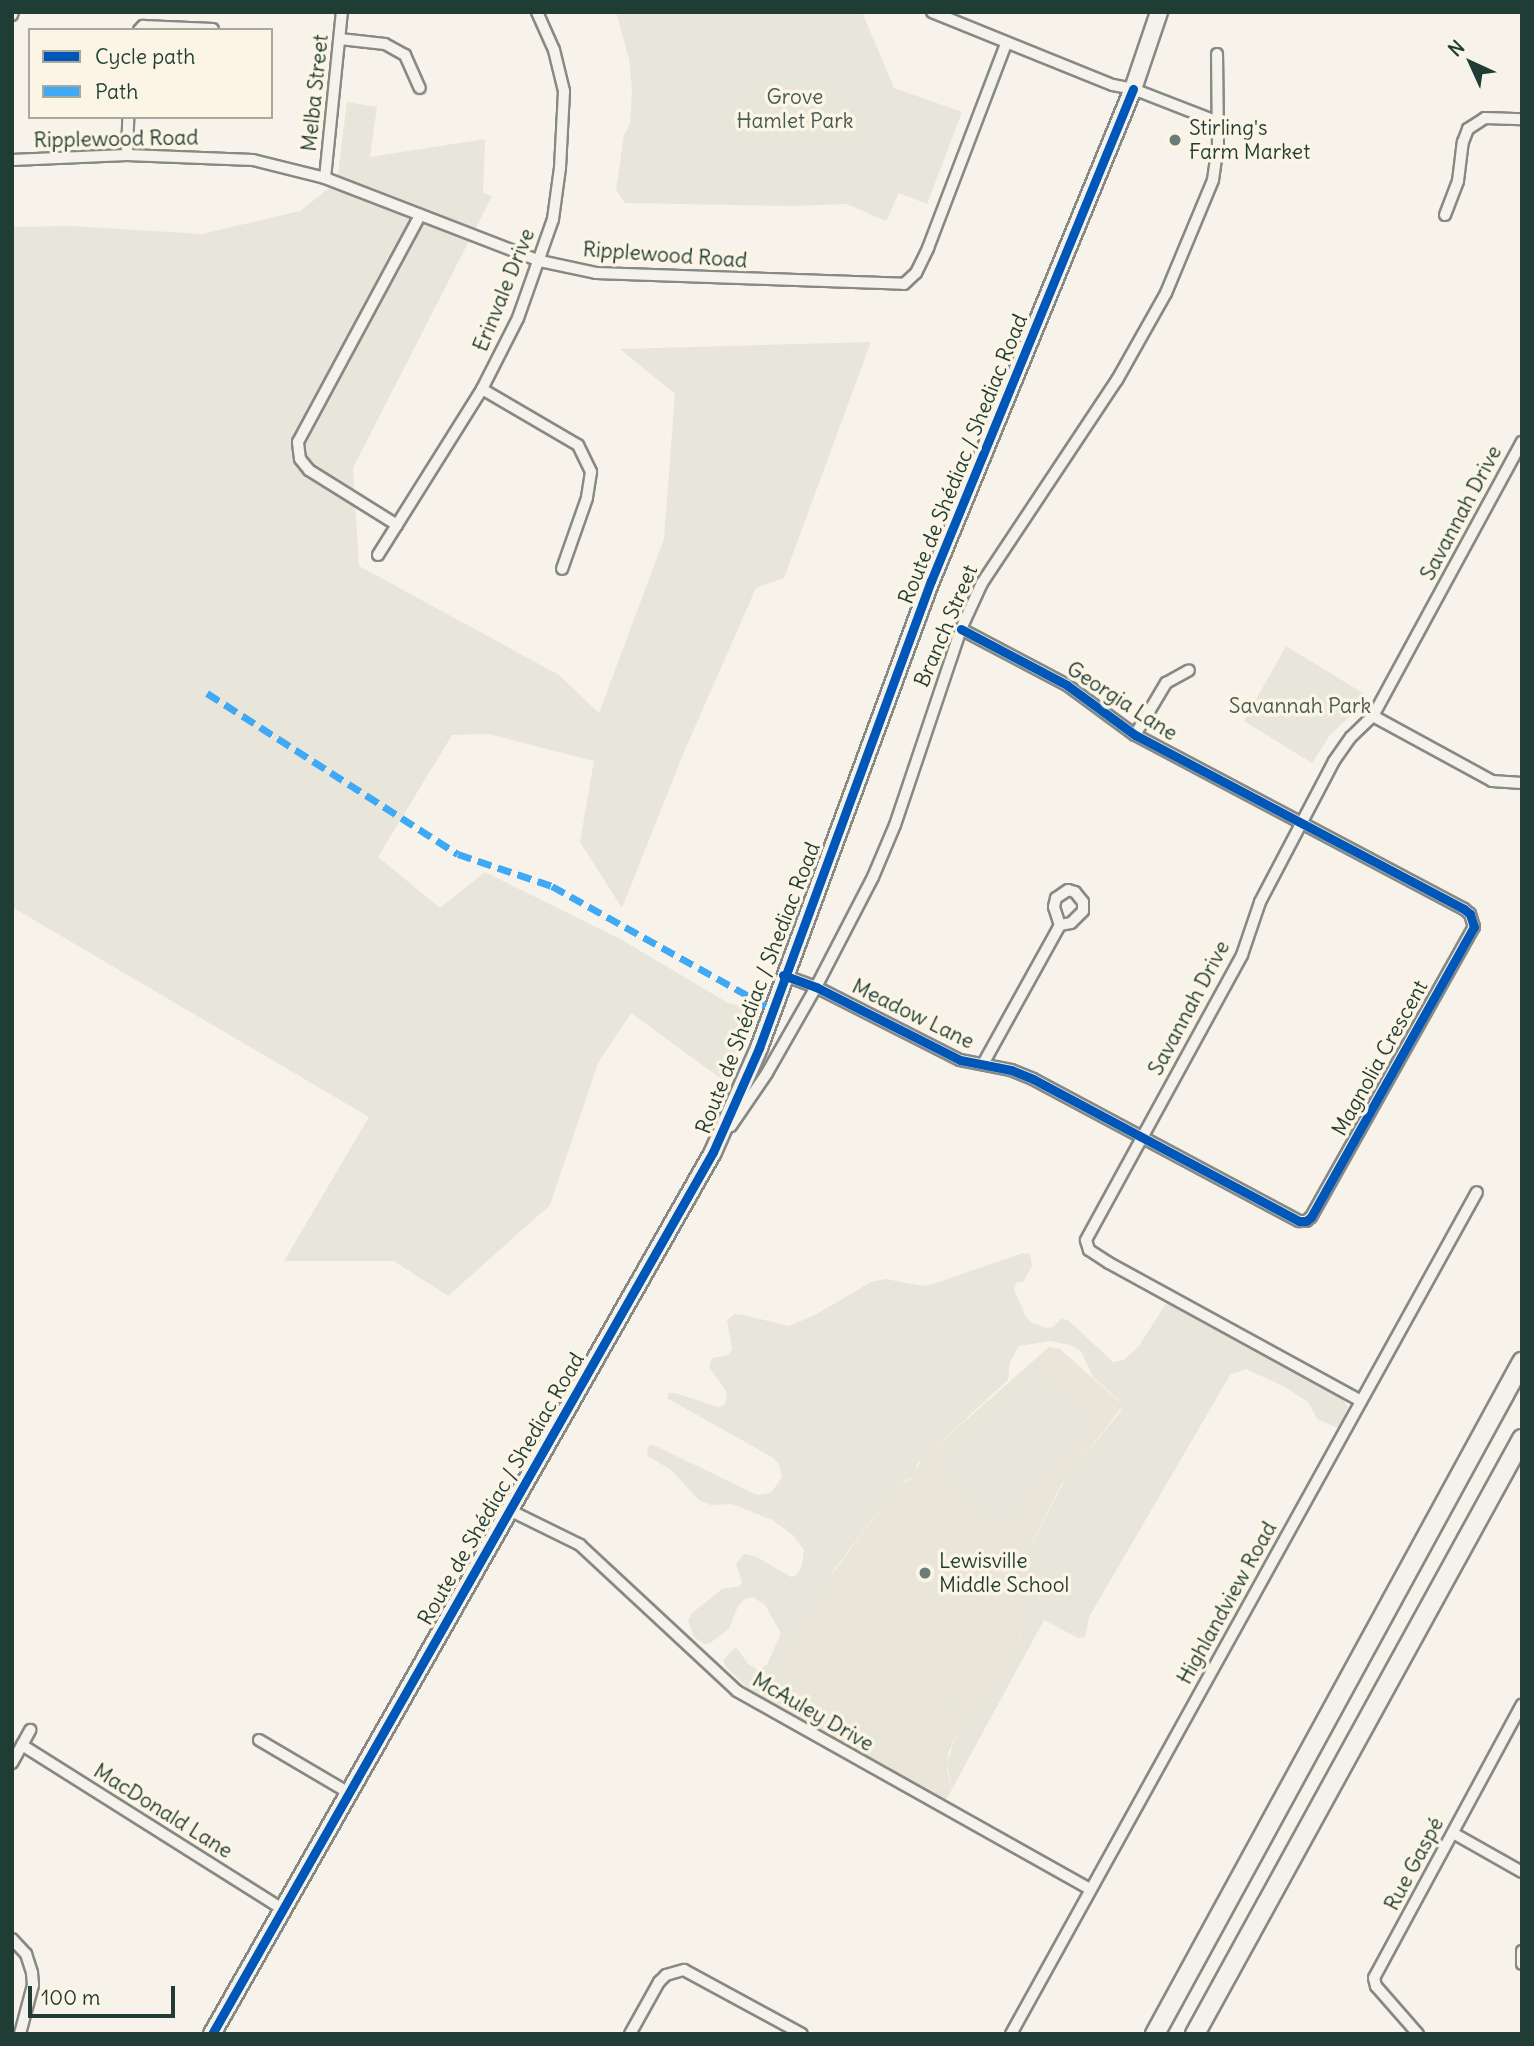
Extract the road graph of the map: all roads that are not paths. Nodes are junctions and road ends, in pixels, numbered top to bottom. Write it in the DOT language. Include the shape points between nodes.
graph roads {
  1 [pos="342,12"];
  2 [pos="537,12"];
  3 [pos="932,12"];
  4 [pos="1159,12"];
  5 [pos="142,28"];
  6 [pos="190,28"];
  7 [pos="340,39"];
  8 [pos="1006,44"];
  9 [pos="1217,54"];
  10 [pos="420,88"];
  11 [pos="1133,89"];
  12 [pos="128,119"];
  13 [pos="1522,119"];
  14 [pos="1218,122"];
  15 [pos="127,155"];
  16 [pos="12,160"];
  17 [pos="325,178"];
  18 [pos="419,215"];
  19 [pos="1446,215"];
  20 [pos="540,261"];
  21 [pos="482,389"];
  22 [pos="1522,442"];
  23 [pos="397,526"];
  24 [pos="378,555"];
  25 [pos="562,569"];
  26 [pos="961,629"];
  27 [pos="1189,670"];
  28 [pos="1373,716"];
  29 [pos="1135,735"];
  30 [pos="1522,783"];
  31 [pos="1301,824"];
  32 [pos="1060,925"];
  33 [pos="783,975"];
  34 [pos="816,986"];
  35 [pos="983,1064"];
  36 [pos="1141,1137"];
  37 [pos="713,1152"];
  38 [pos="1477,1192"];
  39 [pos="1522,1362"];
  40 [pos="1361,1401"];
  41 [pos="1522,1438"];
  42 [pos="509,1510"];
  43 [pos="1522,1704"];
  44 [pos="30,1730"];
  45 [pos="259,1740"];
  46 [pos="22,1745"];
  47 [pos="12,1763"];
  48 [pos="349,1793"];
  49 [pos="1453,1833"];
  50 [pos="1522,1872"];
  51 [pos="1090,1889"];
  52 [pos="284,1910"];
  53 [pos="12,1939"];
  54 [pos="1522,1951"];
  55 [pos="1522,1964"];
  56 [pos="20,2034"];
  57 [pos="212,2034"];
  58 [pos="631,2034"];
  59 [pos="802,2034"];
  60 [pos="1011,2034"];
  61 [pos="1155,2034"];
  62 [pos="1195,2034"];
  63 [pos="1418,2034"];
  1 -- 7 [label="street, Melba Street"];
  2 -- 20 [label="street, Erinvale Drive" via="554,50 564,91 555,206"];
  3 -- 8 [label="street"];
  4 -- 11 [label="main road, Route de Shédiac / Shediac Road"];
  5 -- 6 [label="street"];
  7 -- 10 [label="street" via="385,44 405,55"];
  7 -- 17 [label="street, Melba Street"];
  8 -- 11 [label="street"];
  8 -- 20 [label="street, Ripplewood Road" via="928,248 916,273 904,284 609,274"];
  9 -- 14 [label="street, Branch Street"];
  11 -- 14 [label="street"];
  11 -- 33 [label="main road, Route de Shédiac / Shediac Road" via="932,581"];
  12 -- 15 [label="street"];
  13 -- 19 [label="street" via="1485,118 1468,129"];
  14 -- 26 [label="street, Branch Street" via="1213,180 1166,293 1117,380 999,554"];
  15 -- 16 [label="street, Ripplewood Road"];
  15 -- 17 [label="street, Ripplewood Road" via="253,160"];
  17 -- 18 [label="street, Ripplewood Road"];
  18 -- 20 [label="street, Ripplewood Road"];
  18 -- 23 [label="street" via="298,442 300,459 309,470"];
  20 -- 21 [label="street, Erinvale Drive"];
  21 -- 23 [label="street, Erinvale Drive"];
  21 -- 25 [label="street" via="578,445 591,472 587,498"];
  22 -- 28 [label="street, Savannah Drive"];
  23 -- 24 [label="street, Erinvale Drive"];
  26 -- 29 [label="street, Georgia Lane" via="1067,685"];
  26 -- 34 [label="street, Branch Street" via="895,825"];
  27 -- 29 [label="street" via="1166,683"];
  28 -- 30 [label="street" via="1492,781"];
  28 -- 31 [label="street, Savannah Drive" via="1334,761"];
  29 -- 31 [label="street, Georgia Lane"];
  31 -- 36 [label="street, Savannah Drive" via="1260,902 1242,955"];
  31 -- 36 [label="street, Magnolia Crescent" via="1464,909 1474,927 1306,1221"];
  32 -- 35 [label="street"];
  33 -- 34 [label="street, Meadow Lane"];
  33 -- 37 [label="main road, Route de Shédiac / Shediac Road" via="759,1048"];
  34 -- 35 [label="street, Meadow Lane" via="960,1060"];
  34 -- 37 [label="street, Branch Street" via="767,1073"];
  35 -- 36 [label="street, Meadow Lane" via="1033,1079"];
  36 -- 40 [label="street, Savannah Drive" via="1088,1234 1089,1250"];
  37 -- 42 [label="main road, Route de Shédiac / Shediac Road"];
  38 -- 40 [label="street, Highlandview Road"];
  39 -- 61 [label="highway"];
  40 -- 51 [label="street, Highlandview Road"];
  41 -- 62 [label="highway"];
  42 -- 48 [label="main road, Route de Shédiac / Shediac Road"];
  42 -- 51 [label="street, McAuley Drive" via="580,1545 737,1691"];
  43 -- 49 [label="street, Rue Gaspé"];
  44 -- 46 [label="street"];
  45 -- 48 [label="street"];
  46 -- 47 [label="street"];
  46 -- 52 [label="street, MacDonald Lane"];
  48 -- 52 [label="main road, Route de Shédiac / Shediac Road"];
  49 -- 50 [label="street"];
  49 -- 63 [label="street, Rue Gaspé" via="1374,1978"];
  51 -- 60 [label="street, Highlandview Road"];
  52 -- 57 [label="main road, Route de Shédiac / Shediac Road"];
  53 -- 56 [label="street" via="26,1954 32,1973"];
  54 -- 55 [label="street"];
  58 -- 59 [label="street" via="659,1982 684,1969"];
}
